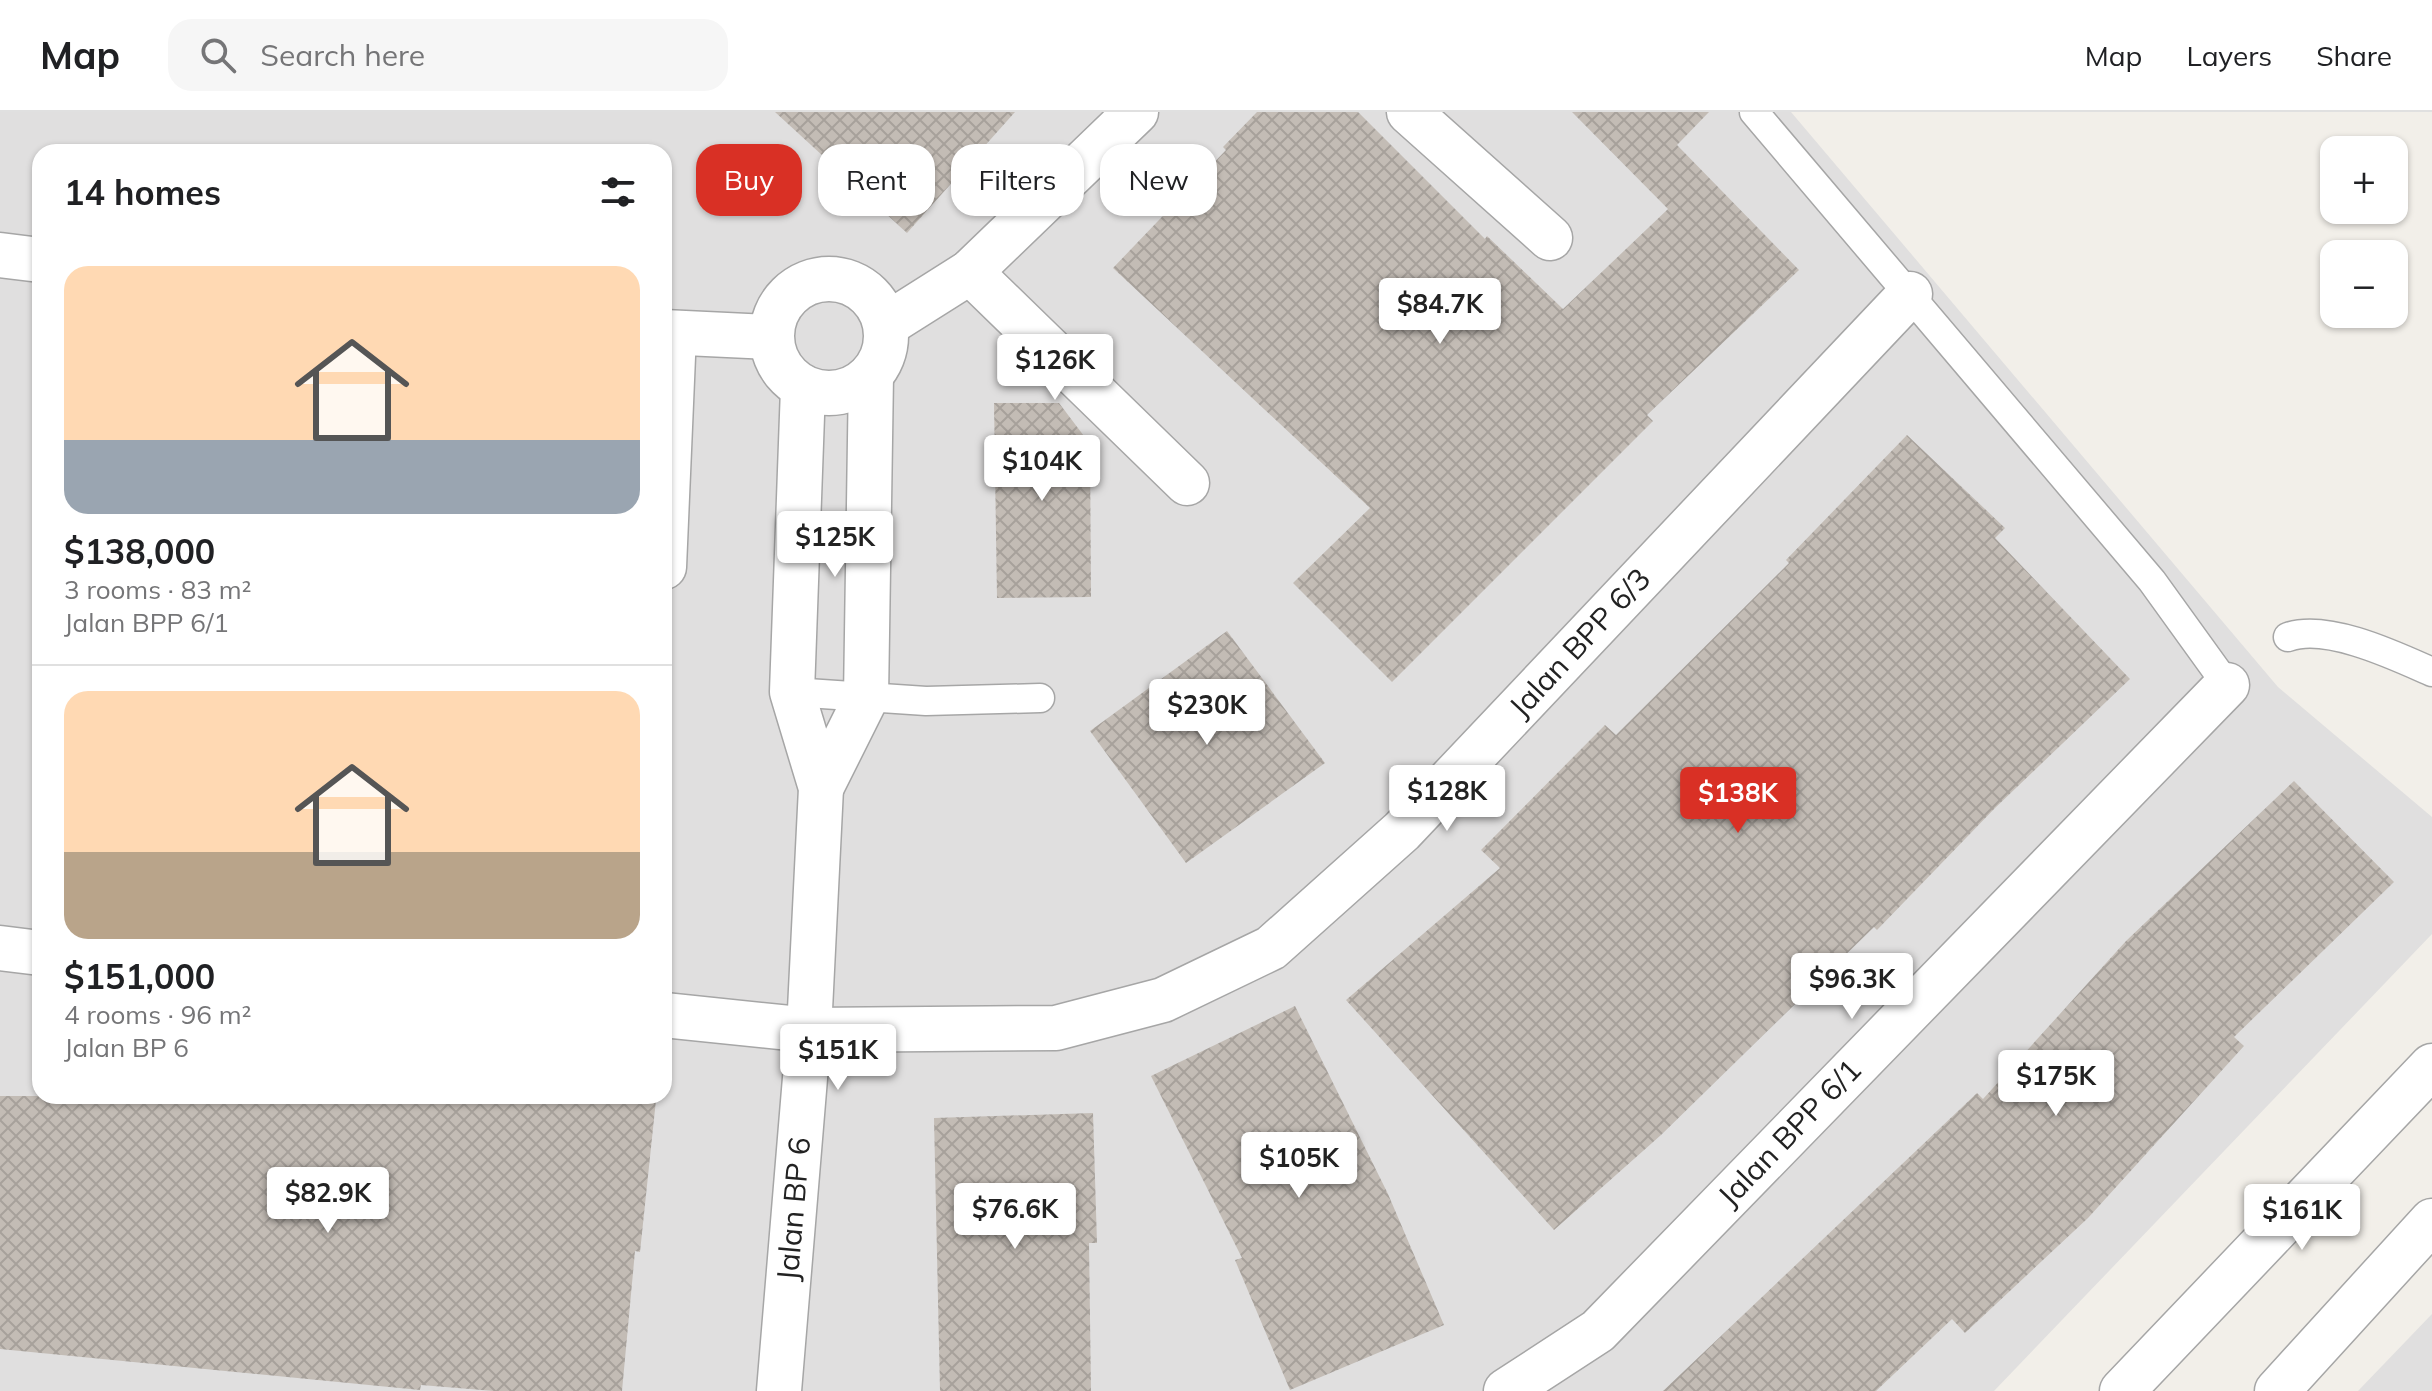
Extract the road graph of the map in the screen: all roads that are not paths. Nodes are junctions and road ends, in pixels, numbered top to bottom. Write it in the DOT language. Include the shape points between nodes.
graph roads {
  1 [pos="1136,112"];
  2 [pos="1409,112"];
  3 [pos="1754,112"];
  4 [pos="1550,238"];
  5 [pos="0,255"];
  6 [pos="32,259"];
  7 [pos="970,272"];
  8 [pos="1910,294"];
  9 [pos="886,325"];
  10 [pos="672,333"];
  11 [pos="771,337"];
  12 [pos="871,375"];
  13 [pos="803,388"];
  14 [pos="1187,483"];
  15 [pos="799,570"];
  16 [pos="869,577"];
  17 [pos="2288,637"];
  18 [pos="2432,672"];
  19 [pos="2227,685"];
  20 [pos="792,692"];
  21 [pos="866,698"];
  22 [pos="1040,698"];
  23 [pos="821,788"];
  24 [pos="0,948"];
  25 [pos="32,952"];
  26 [pos="672,1016"];
  27 [pos="809,1030"];
  28 [pos="2432,1066"];
  29 [pos="2432,1221"];
  30 [pos="779,1391"];
  31 [pos="1506,1391"];
  32 [pos="2122,1391"];
  33 [pos="2277,1391"];
  1 -- 7 [label="street"];
  2 -- 4 [label="street"];
  3 -- 8 [label="lane"];
  5 -- 6 [label="street"];
  7 -- 9 [label="street"];
  7 -- 14 [label="street"];
  8 -- 19 [label="lane" via="2152,581"];
  8 -- 27 [label="street, Jalan BPP 6/3" via="1402,831 1271,948 1163,1000 1056,1028"];
  9 -- 11 [label="street" via="879,305 864,290 845,280 823,278 803,284 786,298"];
  9 -- 12 [label="street" via="887,344"];
  10 -- 11 [label="street"];
  11 -- 13 [label="street" via="775,358"];
  12 -- 13 [label="street" via="857,387 839,392"];
  12 -- 16 [label="street"];
  13 -- 15 [label="street"];
  15 -- 16 [label="street"];
  15 -- 20 [label="street"];
  16 -- 21 [label="street"];
  17 -- 18 [label="lane" via="2309,634 2380,649"];
  19 -- 31 [label="street, Jalan BPP 6/1" via="1598,1331"];
  20 -- 21 [label="lane"];
  20 -- 23 [label="street"];
  21 -- 22 [label="lane"];
  21 -- 23 [label="street"];
  23 -- 27 [label="street, Jalan BP 6"];
  24 -- 25 [label="street"];
  26 -- 27 [label="street, Jalan BPP 6/3"];
  27 -- 30 [label="street, Jalan BP 6"];
  28 -- 32 [label="street"];
  29 -- 33 [label="street"];
}
